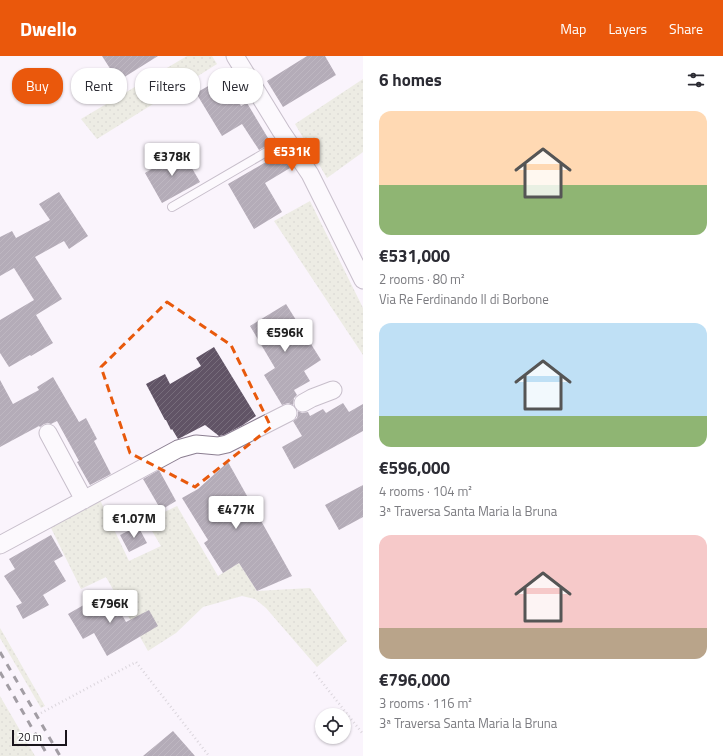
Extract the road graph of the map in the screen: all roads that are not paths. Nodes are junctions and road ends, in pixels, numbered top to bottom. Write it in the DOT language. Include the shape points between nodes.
graph roads {
  1 [pos="235,56"];
  2 [pos="287,140"];
  3 [pos="172,207"];
  4 [pos="363,280"];
  5 [pos="333,390"];
  6 [pos="303,403"];
  7 [pos="288,412"];
  8 [pos="48,434"];
  9 [pos="84,500"];
  10 [pos="0,545"];
  1 -- 2 [label="street"];
  2 -- 3 [label="lane"];
  2 -- 4 [label="street" via="310,174"];
  5 -- 6 [label="street"];
  7 -- 9 [label="street" via="227,444 196,444 178,449"];
  8 -- 9 [label="street"];
  9 -- 10 [label="street"];
}
